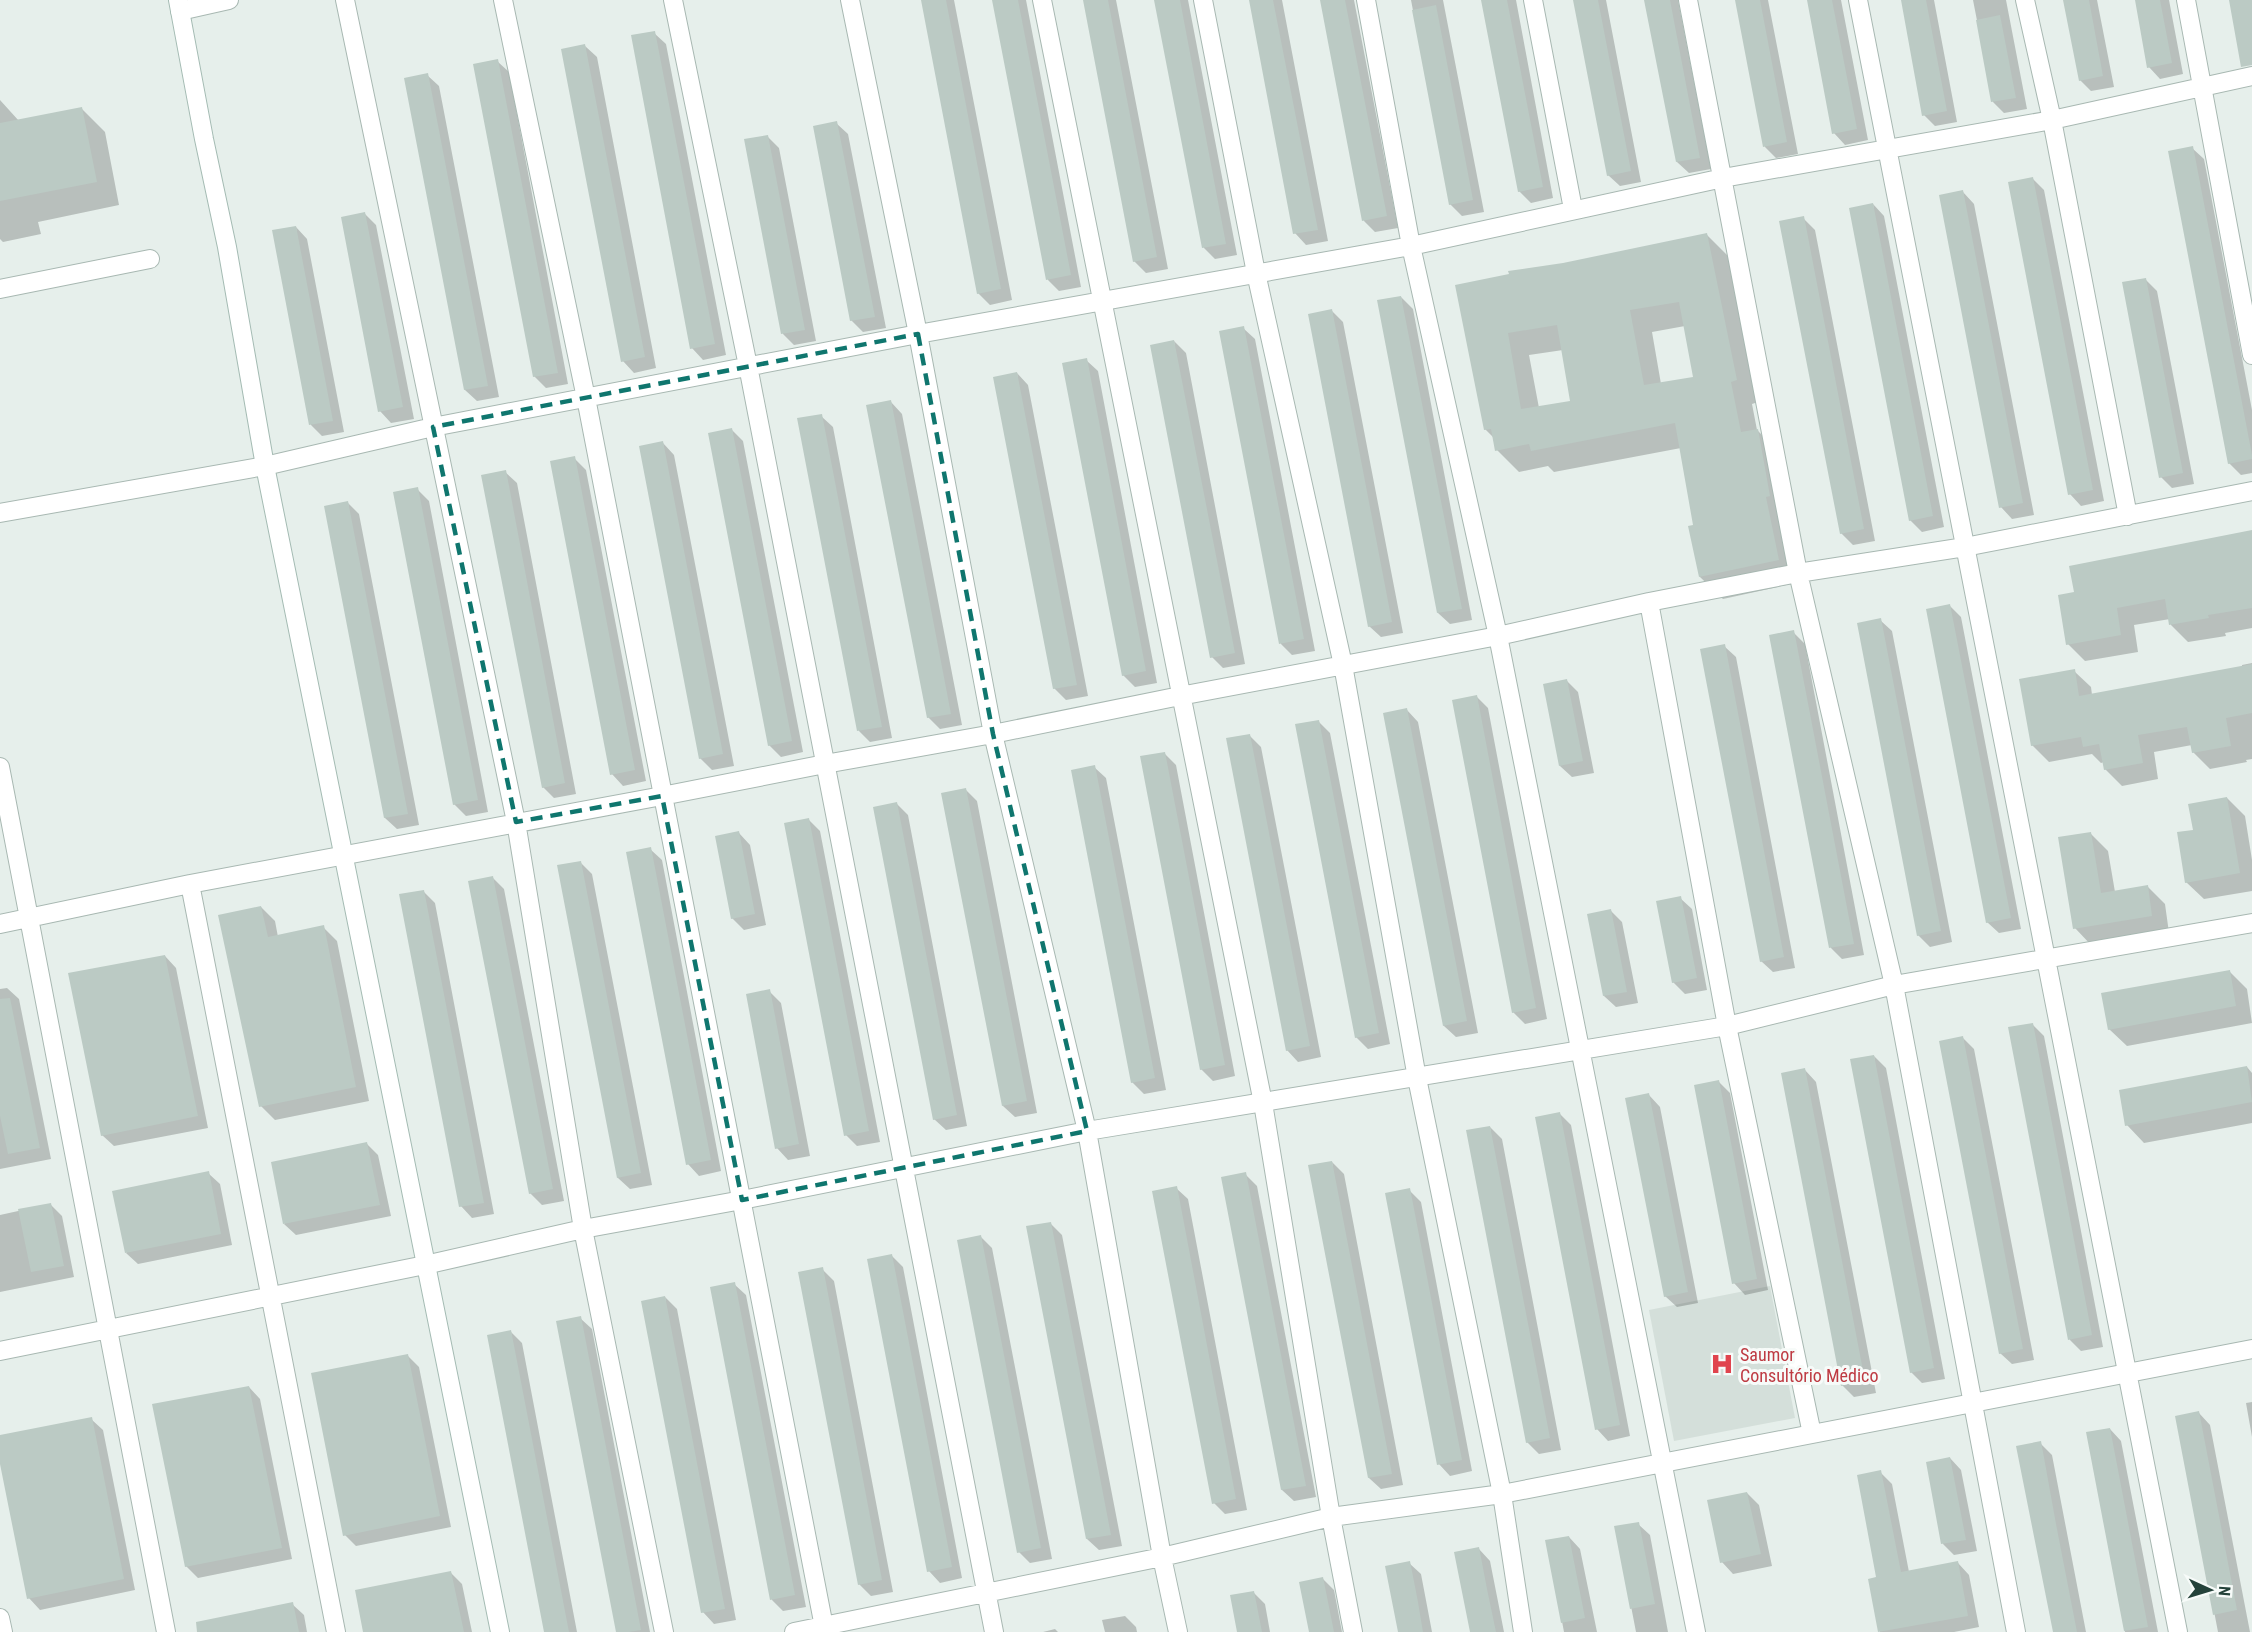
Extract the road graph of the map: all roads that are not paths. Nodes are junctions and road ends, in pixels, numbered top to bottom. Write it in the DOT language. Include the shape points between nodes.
graph roads {
  1 [pos="229,0"];
  2 [pos="345,0"];
  3 [pos="503,0"];
  4 [pos="673,0"];
  5 [pos="850,0"];
  6 [pos="1042,0"];
  7 [pos="1203,0"];
  8 [pos="1366,0"];
  9 [pos="1533,0"];
  10 [pos="1688,0"];
  11 [pos="1858,0"];
  12 [pos="2025,0"];
  13 [pos="2186,0"];
  14 [pos="179,5"];
  15 [pos="2252,76"];
  16 [pos="2202,87"];
  17 [pos="2052,120"];
  18 [pos="1887,150"];
  19 [pos="1723,178"];
  20 [pos="1573,209"];
  21 [pos="1411,246"];
  22 [pos="150,259"];
  23 [pos="1256,273"];
  24 [pos="0,289"];
  25 [pos="1102,301"];
  26 [pos="918,334"];
  27 [pos="2252,355"];
  28 [pos="748,366"];
  29 [pos="586,398"];
  30 [pos="432,428"];
  31 [pos="265,466"];
  32 [pos="2252,491"];
  33 [pos="0,513"];
  34 [pos="2128,516"];
  35 [pos="1965,547"];
  36 [pos="1798,573"];
  37 [pos="1649,602"];
  38 [pos="1498,636"];
  39 [pos="1343,665"];
  40 [pos="1180,696"];
  41 [pos="993,734"];
  42 [pos="825,764"];
  43 [pos="0,768"];
  44 [pos="662,796"];
  45 [pos="516,822"];
  46 [pos="344,856"];
  47 [pos="190,884"];
  48 [pos="28,919"];
  49 [pos="2252,923"];
  50 [pos="0,924"];
  51 [pos="2046,960"];
  52 [pos="1894,986"];
  53 [pos="1727,1026"];
  54 [pos="1579,1049"];
  55 [pos="1417,1078"];
  56 [pos="1263,1102"];
  57 [pos="1087,1131"];
  58 [pos="903,1168"];
  59 [pos="742,1200"];
  60 [pos="583,1229"];
  61 [pos="426,1265"];
  62 [pos="271,1296"];
  63 [pos="108,1329"];
  64 [pos="2252,1349"];
  65 [pos="0,1351"];
  66 [pos="2127,1373"];
  67 [pos="1972,1403"];
  68 [pos="1812,1434"];
  69 [pos="1662,1463"];
  70 [pos="1502,1494"];
  71 [pos="1331,1517"];
  72 [pos="1162,1557"];
  73 [pos="986,1594"];
  74 [pos="0,1618"];
  75 [pos="825,1629"];
  76 [pos="3,1632"];
  77 [pos="166,1632"];
  78 [pos="336,1632"];
  79 [pos="500,1632"];
  80 [pos="664,1632"];
  81 [pos="794,1632"];
  82 [pos="994,1632"];
  83 [pos="1178,1632"];
  84 [pos="1353,1632"];
  85 [pos="1523,1632"];
  86 [pos="1696,1632"];
  87 [pos="2016,1632"];
  88 [pos="2178,1632"];
  1 -- 14 [label="street"];
  2 -- 30 [label="street"];
  3 -- 29 [label="street"];
  4 -- 28 [label="street"];
  5 -- 26 [label="street"];
  6 -- 25 [label="street"];
  7 -- 23 [label="street"];
  8 -- 21 [label="street"];
  9 -- 20 [label="street"];
  10 -- 19 [label="street"];
  11 -- 18 [label="street"];
  12 -- 17 [label="street"];
  13 -- 16 [label="street"];
  14 -- 31 [label="street"];
  15 -- 16 [label="street"];
  16 -- 17 [label="street"];
  16 -- 27 [label="street"];
  17 -- 18 [label="street"];
  17 -- 34 [label="street"];
  18 -- 19 [label="street"];
  18 -- 35 [label="street"];
  19 -- 20 [label="street"];
  19 -- 36 [label="street"];
  20 -- 21 [label="street"];
  21 -- 23 [label="street"];
  21 -- 38 [label="street"];
  22 -- 24 [label="street"];
  23 -- 25 [label="street"];
  23 -- 39 [label="street"];
  25 -- 26 [label="street"];
  25 -- 40 [label="street"];
  26 -- 28 [label="street"];
  26 -- 41 [label="street"];
  28 -- 29 [label="street"];
  28 -- 42 [label="street"];
  29 -- 30 [label="street"];
  29 -- 44 [label="street"];
  30 -- 31 [label="street"];
  30 -- 45 [label="street"];
  31 -- 33 [label="street"];
  31 -- 46 [label="street"];
  32 -- 34 [label="street"];
  34 -- 35 [label="street"];
  35 -- 36 [label="street"];
  35 -- 51 [label="street"];
  36 -- 37 [label="street"];
  36 -- 52 [label="street"];
  37 -- 38 [label="street"];
  37 -- 53 [label="street"];
  38 -- 39 [label="street"];
  38 -- 54 [label="street"];
  39 -- 40 [label="street"];
  39 -- 55 [label="street"];
  40 -- 41 [label="street"];
  40 -- 56 [label="street"];
  41 -- 42 [label="street"];
  41 -- 57 [label="street"];
  42 -- 44 [label="street"];
  42 -- 58 [label="street"];
  43 -- 48 [label="street"];
  44 -- 45 [label="street"];
  44 -- 59 [label="street"];
  45 -- 46 [label="street"];
  45 -- 60 [label="street"];
  46 -- 47 [label="street"];
  46 -- 61 [label="street"];
  47 -- 48 [label="street"];
  47 -- 62 [label="street"];
  48 -- 50 [label="street"];
  48 -- 63 [label="street"];
  49 -- 51 [label="street"];
  51 -- 52 [label="street"];
  51 -- 66 [label="street"];
  52 -- 53 [label="street"];
  52 -- 67 [label="street"];
  53 -- 54 [label="street"];
  53 -- 68 [label="street"];
  54 -- 55 [label="street"];
  54 -- 69 [label="street"];
  55 -- 56 [label="street"];
  55 -- 70 [label="street"];
  56 -- 57 [label="street"];
  56 -- 71 [label="street"];
  57 -- 58 [label="street"];
  57 -- 72 [label="street"];
  58 -- 59 [label="street"];
  58 -- 73 [label="street"];
  59 -- 60 [label="street"];
  59 -- 75 [label="street"];
  60 -- 61 [label="street"];
  60 -- 80 [label="street"];
  61 -- 62 [label="street"];
  61 -- 79 [label="street"];
  62 -- 63 [label="street"];
  62 -- 78 [label="street"];
  63 -- 65 [label="street"];
  63 -- 77 [label="street"];
  64 -- 66 [label="street"];
  66 -- 67 [label="street"];
  66 -- 88 [label="street"];
  67 -- 68 [label="street"];
  67 -- 87 [label="street"];
  68 -- 69 [label="street"];
  69 -- 70 [label="street"];
  69 -- 86 [label="street"];
  70 -- 71 [label="street"];
  70 -- 85 [label="street"];
  71 -- 72 [label="street"];
  71 -- 84 [label="street"];
  72 -- 73 [label="street"];
  72 -- 83 [label="street"];
  73 -- 75 [label="street"];
  73 -- 82 [label="street"];
  74 -- 76 [label="street"];
  75 -- 81 [label="street"];
}
